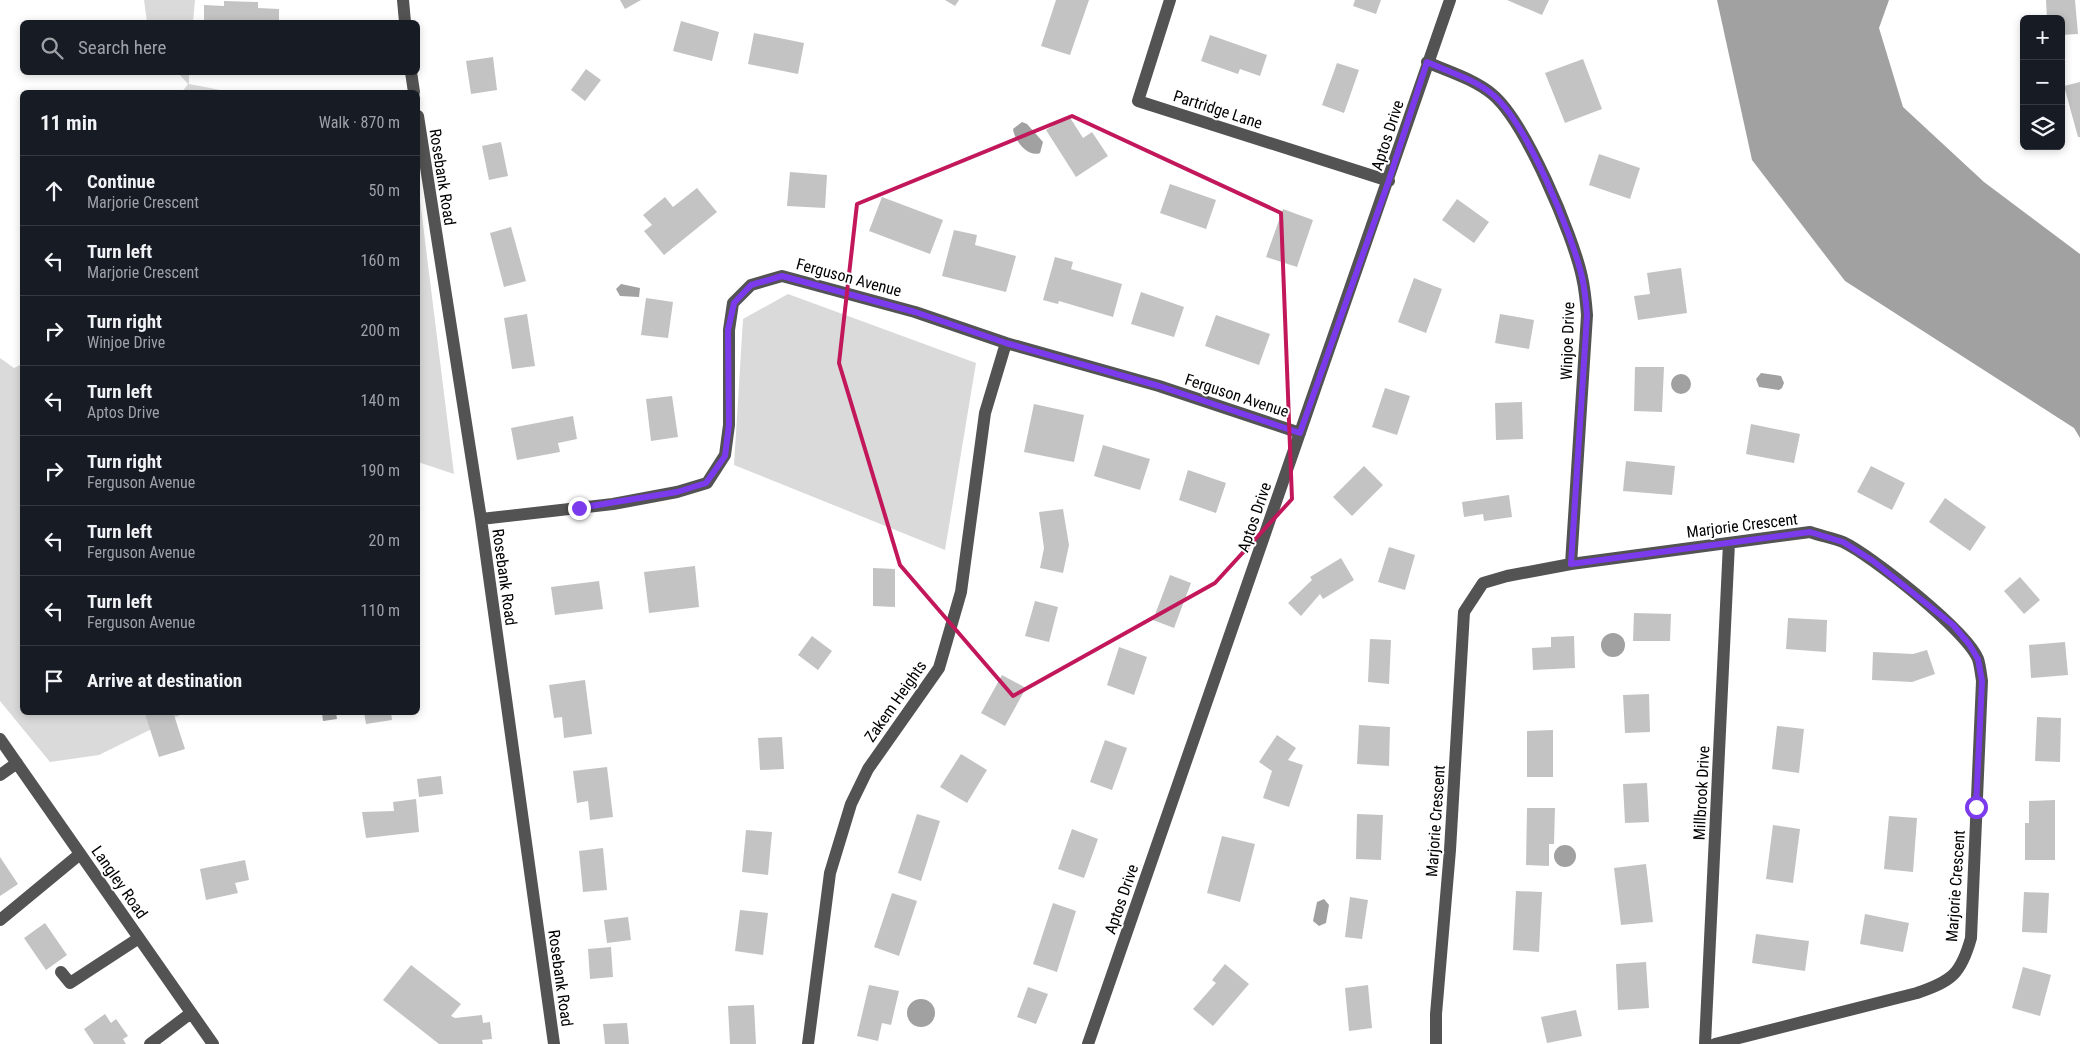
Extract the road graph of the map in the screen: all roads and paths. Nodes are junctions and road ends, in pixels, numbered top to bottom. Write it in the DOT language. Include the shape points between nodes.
graph roads {
  1 [pos="403,0"];
  2 [pos="1170,0"];
  3 [pos="1450,0"];
  4 [pos="405,20"];
  5 [pos="1427,62"];
  6 [pos="411,75"];
  7 [pos="414,90"];
  8 [pos="420,129"];
  9 [pos="1389,180"];
  10 [pos="1006,343"];
  11 [pos="1300,433"];
  12 [pos="481,519"];
  13 [pos="1729,543"];
  14 [pos="1571,564"];
  15 [pos="0,739"];
  16 [pos="16,763"];
  17 [pos="0,775"];
  18 [pos="80,854"];
  19 [pos="0,920"];
  20 [pos="139,938"];
  21 [pos="61,972"];
  22 [pos="191,1013"];
  23 [pos="150,1044"];
  24 [pos="213,1044"];
  25 [pos="554,1044"];
  26 [pos="808,1044"];
  27 [pos="1088,1044"];
  28 [pos="1436,1044"];
  29 [pos="1705,1044"];
  30 [pos="1715,1044"];
  1 -- 4 [label="street"];
  2 -- 9 [label="street, Partridge Lane" via="1138,101"];
  3 -- 5 [label="street, Aptos Drive"];
  5 -- 9 [label="street, Aptos Drive"];
  5 -- 14 [label="street, Winjoe Drive" via="1478,85 1493,94 1504,107 1529,144 1564,222 1582,275 1587,315"];
  6 -- 7 [label="street"];
  8 -- 12 [label="street, Rosebank Road"];
  9 -- 11 [label="street, Aptos Drive"];
  10 -- 11 [label="street, Ferguson Avenue" via="1159,386"];
  10 -- 12 [label="street, Ferguson Avenue" via="915,312 782,276 751,285 734,303 728,330 729,425 725,456 706,483 613,504"];
  10 -- 26 [label="street, Zakem Heights" via="985,413 961,592 939,668 868,769 851,804 830,873"];
  11 -- 27 [label="street, Aptos Drive"];
  12 -- 25 [label="street, Rosebank Road"];
  13 -- 14 [label="street, Marjorie Crescent"];
  13 -- 29 [label="street, Millbrook Drive"];
  13 -- 30 [label="street, Marjorie Crescent" via="1810,532 1843,542 1873,561 1953,625 1978,659 1982,681 1971,938 1956,974 1942,984 1917,994"];
  14 -- 28 [label="street, Marjorie Crescent" via="1483,583 1464,612"];
  15 -- 16 [label="street, Langley Road"];
  16 -- 17 [label="street"];
  16 -- 18 [label="street, Langley Road"];
  18 -- 19 [label="street"];
  18 -- 20 [label="street, Langley Road"];
  20 -- 21 [label="street" via="70,984"];
  20 -- 22 [label="street, Langley Road"];
  22 -- 23 [label="street"];
  22 -- 24 [label="street, Langley Road"];
}
